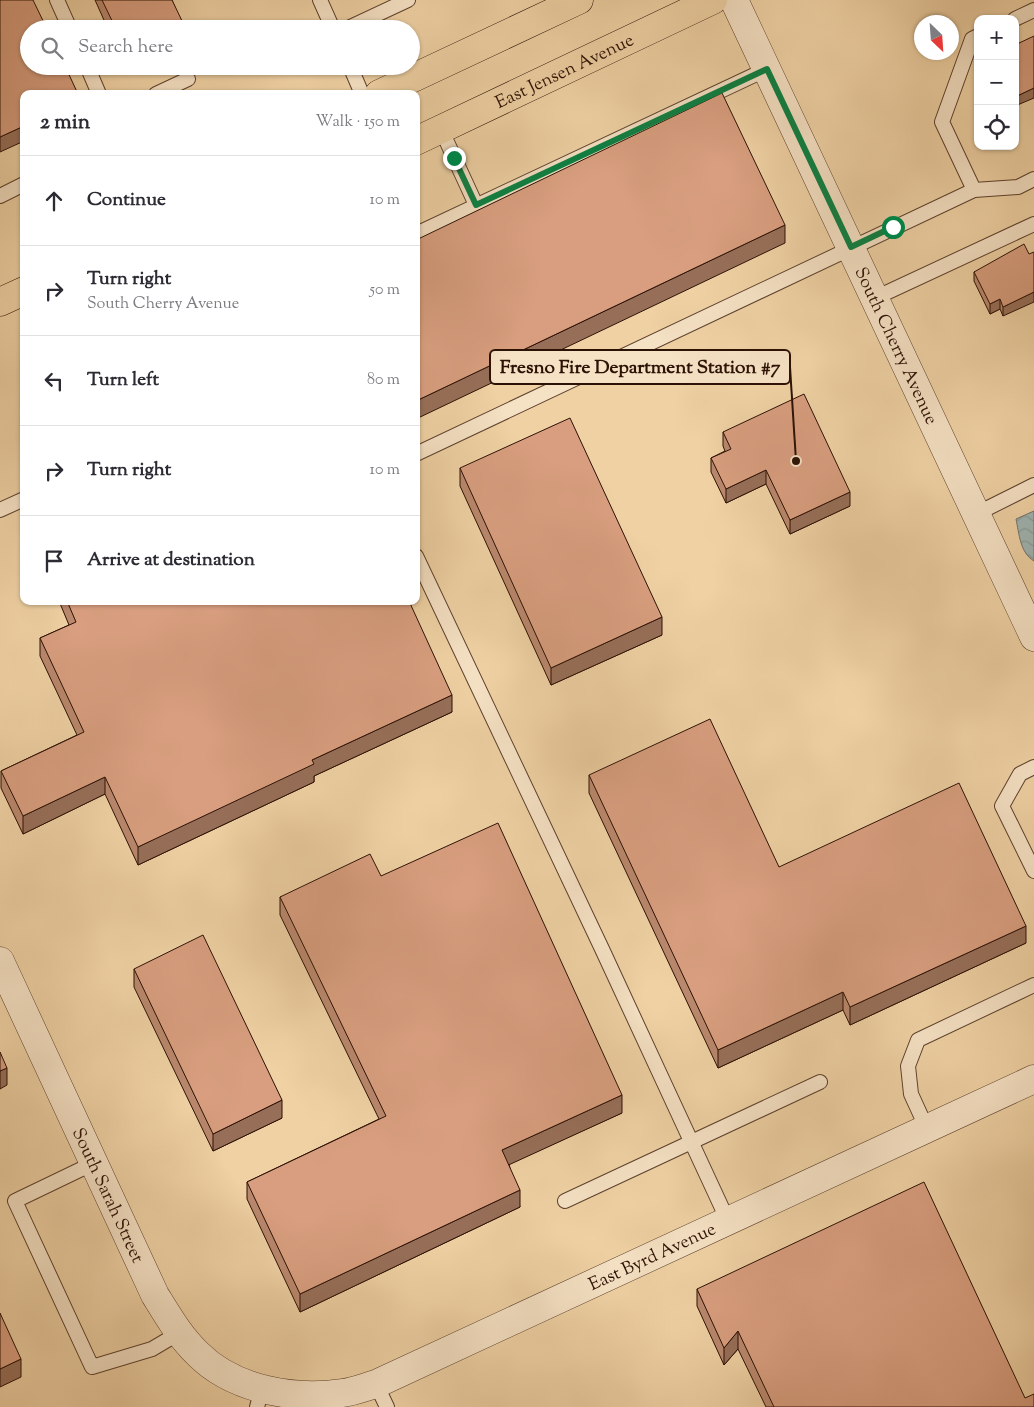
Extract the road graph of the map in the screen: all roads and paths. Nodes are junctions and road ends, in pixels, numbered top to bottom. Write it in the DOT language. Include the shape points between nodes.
graph roads {
  1 [pos="57,0"];
  2 [pos="320,0"];
  3 [pos="408,0"];
  4 [pos="579,0"];
  5 [pos="713,0"];
  6 [pos="734,0"];
  7 [pos="1034,10"];
  8 [pos="1019,17"];
  9 [pos="66,20"];
  10 [pos="329,20"];
  11 [pos="365,20"];
  12 [pos="974,38"];
  13 [pos="767,69"];
  14 [pos="91,75"];
  15 [pos="354,75"];
  16 [pos="419,75"];
  17 [pos="420,75"];
  18 [pos="188,79"];
  19 [pos="97,90"];
  20 [pos="165,90"];
  21 [pos="360,90"];
  22 [pos="388,90"];
  23 [pos="441,129"];
  24 [pos="420,139"];
  25 [pos="1034,179"];
  26 [pos="20,186"];
  27 [pos="974,190"];
  28 [pos="0,196"];
  29 [pos="476,205"];
  30 [pos="1034,224"];
  31 [pos="420,232"];
  32 [pos="851,247"];
  33 [pos="875,298"];
  34 [pos="420,452"];
  35 [pos="1034,485"];
  36 [pos="20,501"];
  37 [pos="0,510"];
  38 [pos="976,514"];
  39 [pos="420,565"];
  40 [pos="1031,625"];
  41 [pos="1034,767"];
  42 [pos="1034,871"];
  43 [pos="0,961"];
  44 [pos="1034,985"];
  45 [pos="1034,1079"];
  46 [pos="820,1082"];
  47 [pos="927,1129"];
  48 [pos="691,1142"];
  49 [pos="94,1162"];
  50 [pos="565,1201"];
  51 [pos="728,1220"];
  52 [pos="179,1333"];
  53 [pos="381,1396"];
  54 [pos="259,1398"];
  1 -- 9 [label="lane"];
  2 -- 10 [label="lane"];
  3 -- 11 [label="lane"];
  4 -- 17 [label="main road"];
  5 -- 23 [label="main road, East Jensen Avenue"];
  6 -- 13 [label="street, South Cherry Avenue"];
  7 -- 8 [label="lane"];
  12 -- 27 [label="lane" via="942,122"];
  13 -- 29 [label="lane"];
  13 -- 32 [label="street, South Cherry Avenue"];
  14 -- 19 [label="lane"];
  15 -- 21 [label="lane"];
  16 -- 22 [label="main road"];
  18 -- 20 [label="lane"];
  23 -- 24 [label="main road, East Jensen Avenue"];
  23 -- 29 [label="lane"];
  25 -- 27 [label="lane" via="1018,187"];
  26 -- 28 [label="lane"];
  27 -- 32 [label="lane"];
  29 -- 31 [label="lane"];
  30 -- 33 [label="lane"];
  32 -- 33 [label="street, South Cherry Avenue"];
  32 -- 34 [label="lane"];
  33 -- 38 [label="street, South Cherry Avenue"];
  35 -- 38 [label="lane"];
  36 -- 37 [label="lane"];
  38 -- 40 [label="street, South Cherry Avenue"];
  39 -- 48 [label="lane"];
  41 -- 42 [label="lane" via="1020,774 1002,806"];
  43 -- 49 [label="street, South Sarah Street"];
  44 -- 47 [label="lane" via="918,1040 908,1066 911,1094"];
  45 -- 47 [label="street, East Byrd Avenue"];
  46 -- 48 [label="lane"];
  47 -- 51 [label="street, East Byrd Avenue"];
  48 -- 50 [label="lane"];
  48 -- 51 [label="lane"];
  49 -- 52 [label="street, South Sarah Street" via="155,1295"];
  49 -- 52 [label="lane" via="15,1201 92,1367 152,1349"];
  51 -- 53 [label="street, East Byrd Avenue"];
  52 -- 54 [label="street, South Sarah Street" via="199,1355"];
  53 -- 54 [label="street, East Byrd Avenue" via="344,1393"];
}
